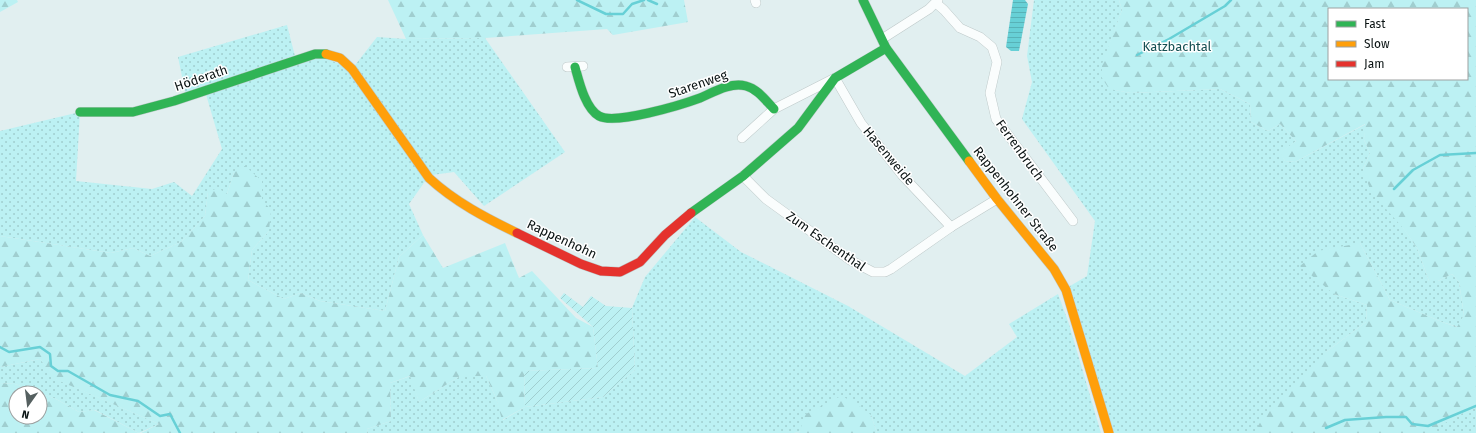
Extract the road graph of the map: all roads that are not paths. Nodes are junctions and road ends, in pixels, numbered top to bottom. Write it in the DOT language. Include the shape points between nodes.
graph roads {
  1 [pos="864,0"];
  2 [pos="937,2"];
  3 [pos="884,44"];
  4 [pos="327,53"];
  5 [pos="575,67"];
  6 [pos="835,78"];
  7 [pos="774,109"];
  8 [pos="80,112"];
  9 [pos="742,138"];
  10 [pos="743,176"];
  11 [pos="997,199"];
  12 [pos="1073,221"];
  13 [pos="951,227"];
  14 [pos="1109,433"];
  1 -- 3 [label="street, Rappenhohner Straße"];
  2 -- 3 [label="street, Ferrenbruch" via="890,33"];
  2 -- 12 [label="street, Ferrenbruch" via="960,28 980,37 992,47 997,62 990,93 996,119"];
  3 -- 6 [label="street, Rappenhohn"];
  3 -- 11 [label="street, Rappenhohner Straße"];
  4 -- 8 [label="street, Höderath" via="315,54 133,112"];
  4 -- 10 [label="street, Rappenhohn" via="345,61 425,172 441,189 484,216 574,261 601,271 620,272 640,262 665,235"];
  5 -- 7 [label="street, Starenweg" via="582,92 600,117 622,118 650,109 684,105 738,84 751,87"];
  6 -- 7 [label="street, Rappenhohn"];
  6 -- 10 [label="street, Rappenhohn" via="798,128"];
  6 -- 13 [label="street, Hasenweide" via="861,123 902,175"];
  7 -- 9 [label="street"];
  10 -- 13 [label="street, Zum Eschenthal" via="794,220 850,260 873,272 891,269"];
  11 -- 13 [label="street, Zum Eschenthal"];
  11 -- 14 [label="street, Rappenhohner Straße" via="1054,269 1066,290"];
}
